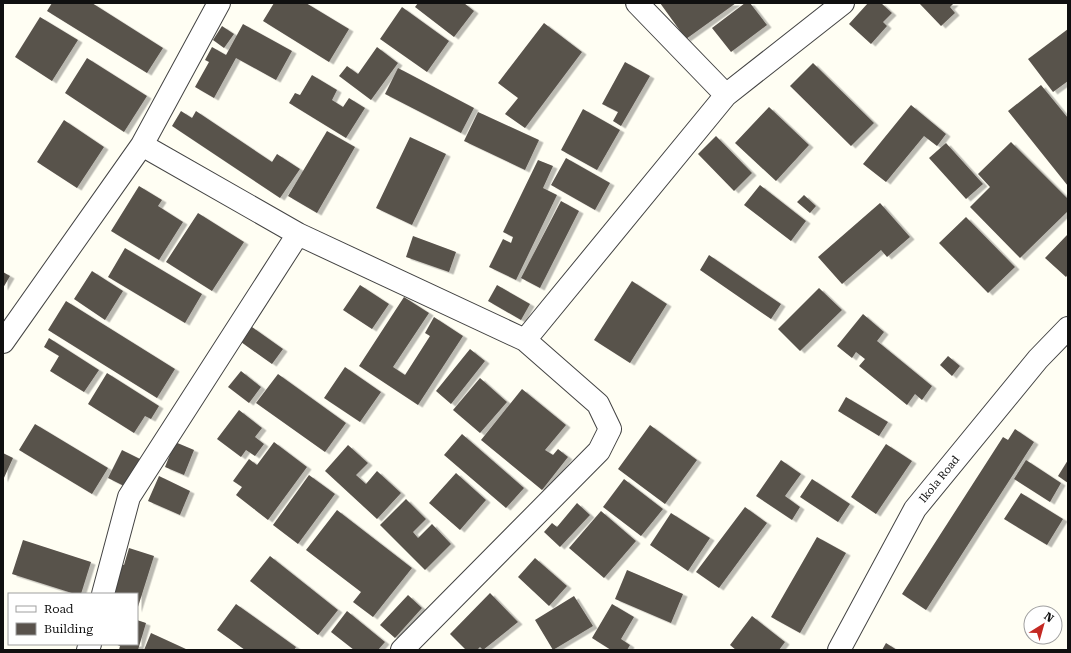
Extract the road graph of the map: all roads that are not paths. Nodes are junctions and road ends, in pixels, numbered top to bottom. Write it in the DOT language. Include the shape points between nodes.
graph roads {
  1 [pos="219,3"];
  2 [pos="637,3"];
  3 [pos="843,3"];
  4 [pos="726,95"];
  5 [pos="142,145"];
  6 [pos="298,234"];
  7 [pos="1068,328"];
  8 [pos="526,340"];
  9 [pos="3,342"];
  10 [pos="103,593"];
  11 [pos="402,650"];
  12 [pos="839,650"];
  1 -- 5 [label="street"];
  2 -- 4 [label="street"];
  3 -- 4 [label="street"];
  4 -- 8 [label="street"];
  5 -- 6 [label="street"];
  5 -- 9 [label="street"];
  6 -- 8 [label="street"];
  6 -- 10 [label="street" via="130,497"];
  7 -- 12 [label="street, Ikola Road" via="1038,359 915,509"];
  8 -- 11 [label="street" via="598,404 610,429 599,451"];
}
